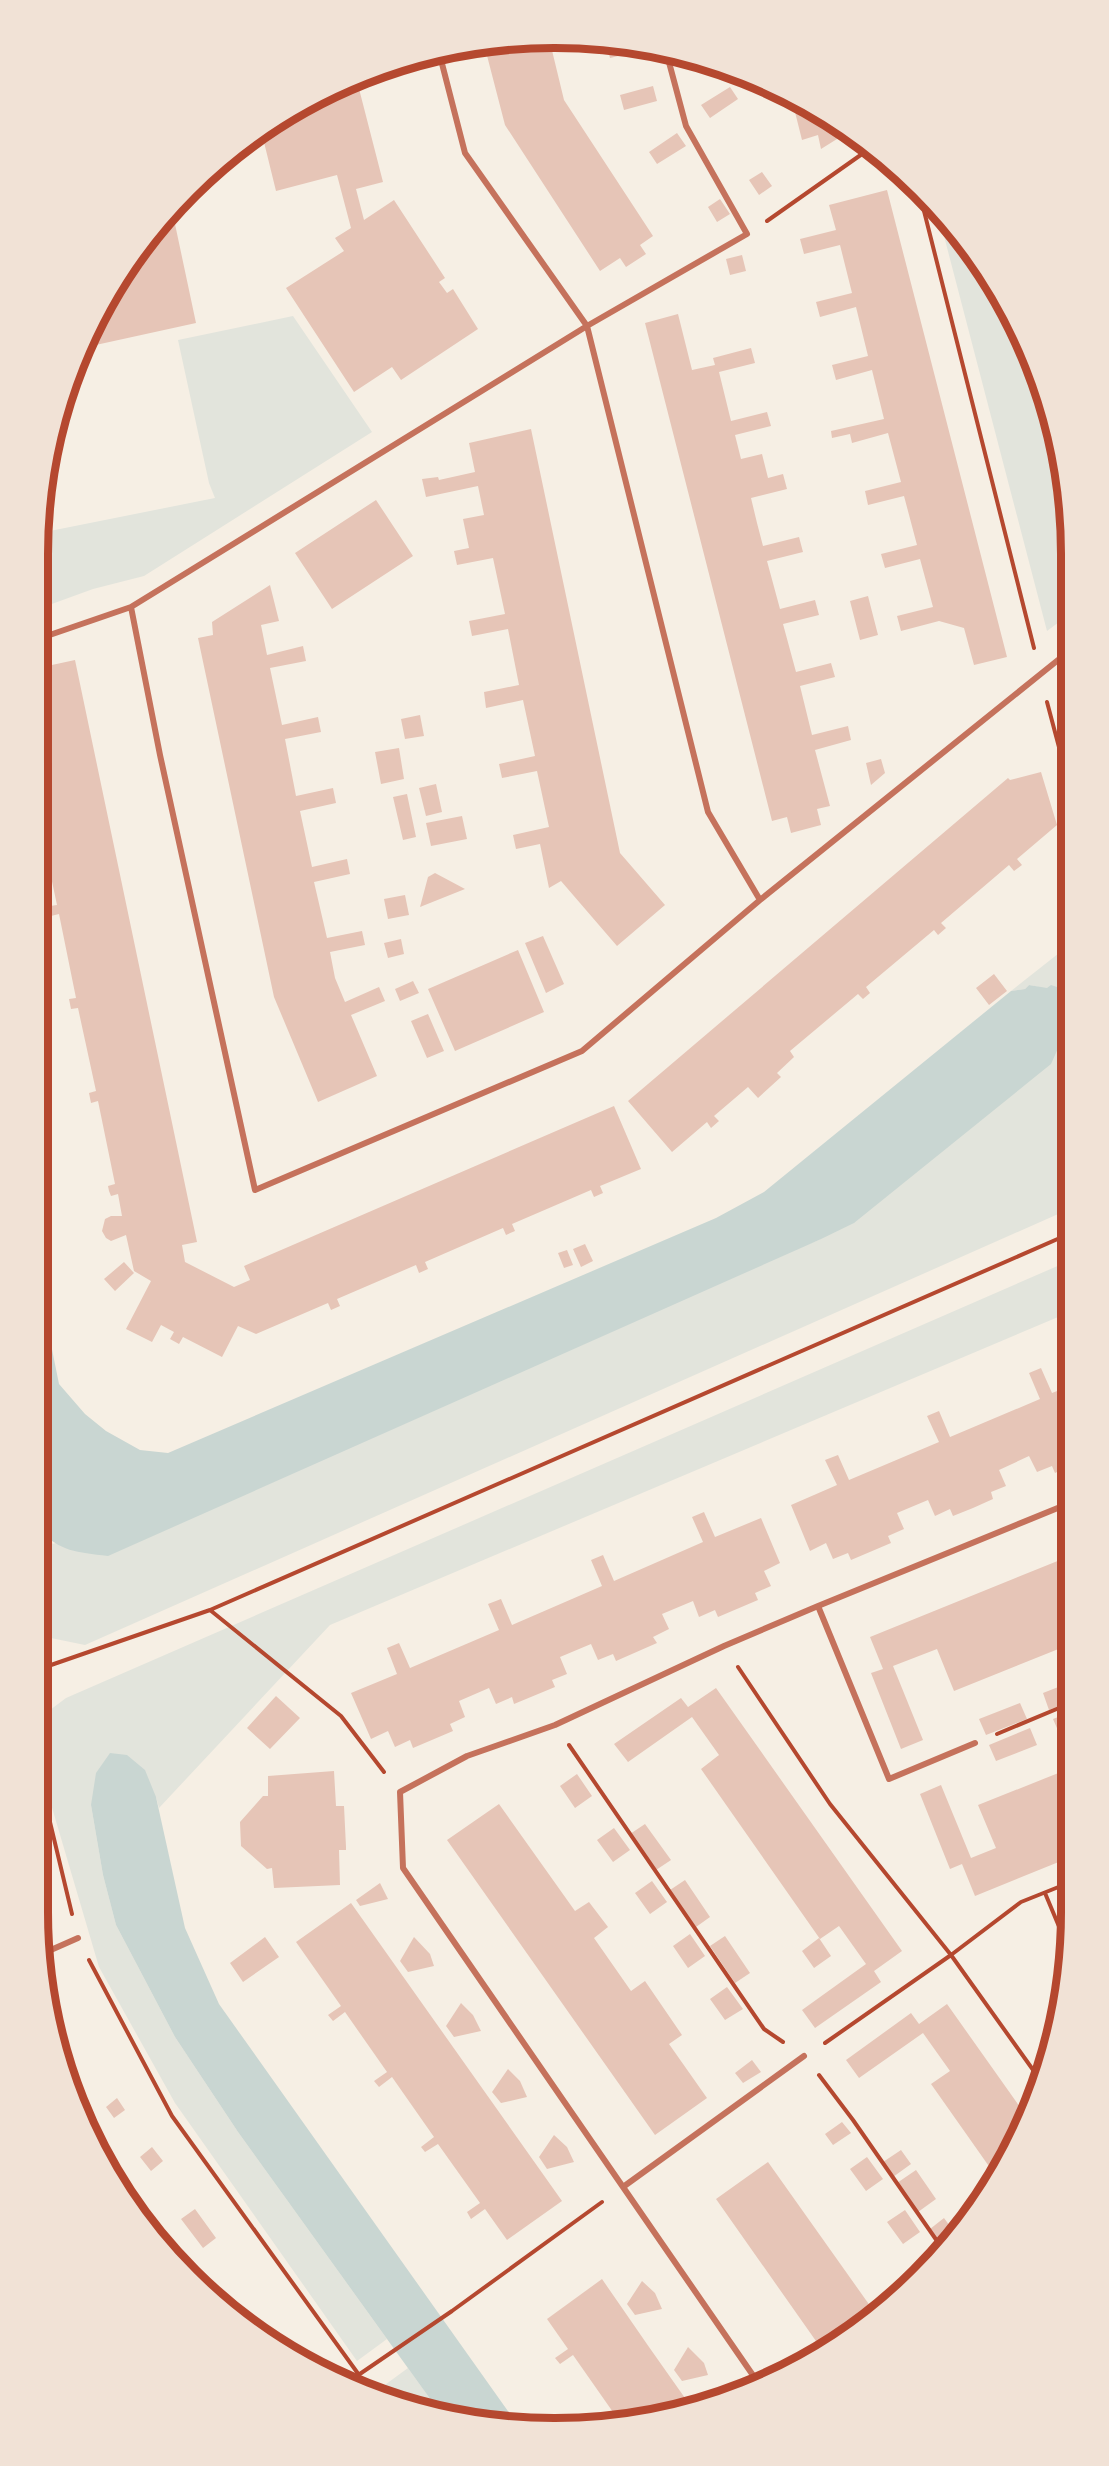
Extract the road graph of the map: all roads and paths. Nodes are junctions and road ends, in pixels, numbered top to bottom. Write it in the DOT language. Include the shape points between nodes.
graph roads {
  1 [pos="441,61"];
  2 [pos="669,61"];
  3 [pos="863,153"];
  4 [pos="923,208"];
  5 [pos="747,234"];
  6 [pos="587,326"];
  7 [pos="131,607"];
  8 [pos="48,636"];
  9 [pos="1061,658"];
  10 [pos="1040,674"];
  11 [pos="1061,754"];
  12 [pos="760,900"];
  13 [pos="1061,1238"];
  14 [pos="1061,1507"];
  15 [pos="818,1606"];
  16 [pos="210,1610"];
  17 [pos="724,1646"];
  18 [pos="48,1662"];
  19 [pos="51,1665"];
  20 [pos="48,1669"];
  21 [pos="1061,1706"];
  22 [pos="555,1725"];
  23 [pos="975,1743"];
  24 [pos="400,1792"];
  25 [pos="48,1814"];
  26 [pos="1061,1886"];
  27 [pos="1045,1892"];
  28 [pos="1060,1930"];
  29 [pos="78,1938"];
  30 [pos="50,1951"];
  31 [pos="951,1955"];
  32 [pos="804,2056"];
  33 [pos="1035,2072"];
  34 [pos="623,2187"];
  35 [pos="938,2242"];
  36 [pos="360,2375"];
  37 [pos="356,2377"];
  38 [pos="754,2377"];
  39 [pos="363,2380"];
  1 -- 6 [label="street" via="465,153"];
  2 -- 5 [label="street" via="686,126"];
  3 -- 5 [label="path"];
  4 -- 10 [label="path"];
  5 -- 6 [label="street"];
  6 -- 7 [label="street"];
  6 -- 12 [label="street" via="708,812"];
  7 -- 8 [label="street"];
  7 -- 12 [label="street" via="255,1190 582,1052"];
  9 -- 10 [label="street"];
  10 -- 11 [label="path"];
  10 -- 12 [label="street"];
  13 -- 16 [label="path"];
  14 -- 15 [label="street"];
  15 -- 17 [label="street"];
  15 -- 23 [label="street" via="889,1779"];
  16 -- 19 [label="path"];
  16 -- 24 [label="path" via="341,1716"];
  17 -- 22 [label="street"];
  17 -- 31 [label="path" via="830,1804"];
  18 -- 19 [label="path"];
  19 -- 20 [label="path"];
  21 -- 23 [label="path"];
  22 -- 24 [label="street" via="467,1756"];
  22 -- 32 [label="path" via="764,2029"];
  24 -- 34 [label="street" via="403,1868"];
  25 -- 29 [label="path"];
  26 -- 27 [label="path"];
  27 -- 28 [label="path"];
  27 -- 31 [label="path" via="1021,1902"];
  29 -- 30 [label="street"];
  29 -- 36 [label="path" via="172,2116"];
  31 -- 32 [label="path"];
  31 -- 33 [label="path"];
  32 -- 34 [label="street"];
  32 -- 35 [label="path"];
  34 -- 36 [label="path"];
  34 -- 38 [label="street"];
  36 -- 37 [label="path"];
  36 -- 39 [label="path"];
}
